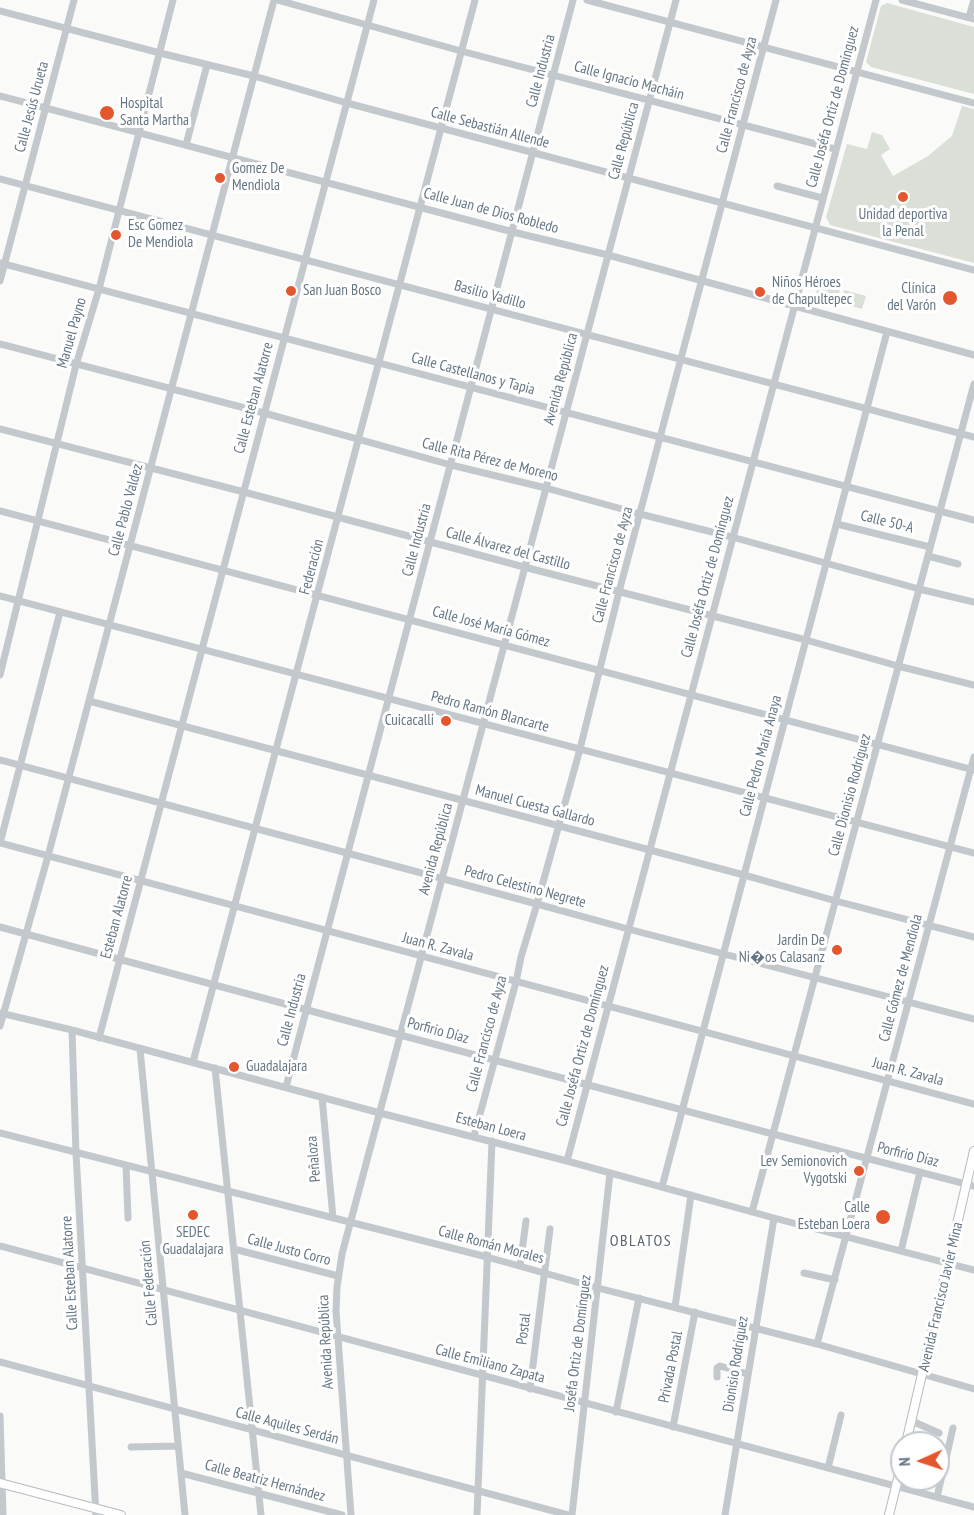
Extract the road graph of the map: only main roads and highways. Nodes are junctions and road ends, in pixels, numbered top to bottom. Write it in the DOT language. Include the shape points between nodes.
graph roads {
  1 [pos="974,1151"];
  2 [pos="970,1185"];
  3 [pos="909,1431"];
  4 [pos="1,1483"];
  5 [pos="895,1491"];
  6 [pos="95,1511"];
  7 [pos="121,1515"];
  8 [pos="889,1515"];
  1 -- 2 [label="main road, Avenida Francisco Javier Mina"];
  2 -- 3 [label="main road, Avenida Francisco Javier Mina"];
  4 -- 6 [label="main road"];
  5 -- 8 [label="main road"];
  6 -- 7 [label="main road"];
}
